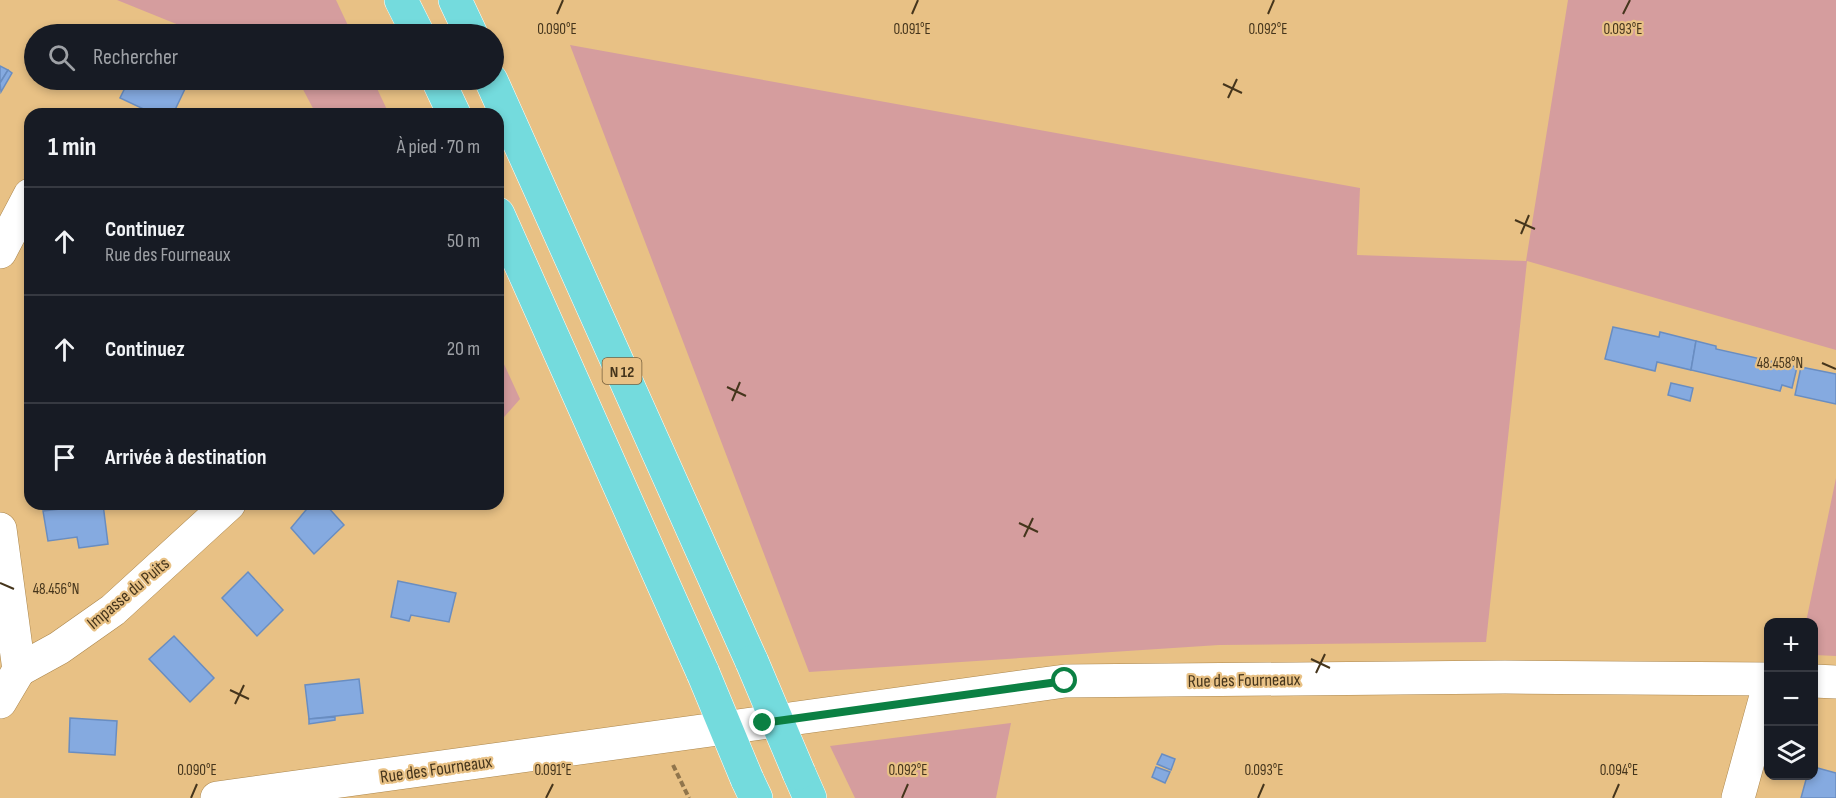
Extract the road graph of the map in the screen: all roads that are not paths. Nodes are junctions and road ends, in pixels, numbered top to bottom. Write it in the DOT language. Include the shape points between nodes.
graph roads {
  1 [pos="401,0"];
  2 [pos="454,0"];
  3 [pos="413,24"];
  4 [pos="466,24"];
  5 [pos="443,90"];
  6 [pos="495,90"];
  7 [pos="451,108"];
  8 [pos="504,108"];
  9 [pos="504,109"];
  10 [pos="24,206"];
  11 [pos="504,227"];
  12 [pos="0,252"];
  13 [pos="222,510"];
  14 [pos="0,529"];
  15 [pos="20,670"];
  16 [pos="1764,679"];
  17 [pos="1818,681"];
  18 [pos="1836,682"];
  19 [pos="0,702"];
  20 [pos="1764,704"];
  21 [pos="804,786"];
  22 [pos="751,788"];
  23 [pos="217,798"];
  24 [pos="1738,798"];
  1 -- 3 [label="highway"];
  2 -- 4 [label="highway"];
  5 -- 7 [label="highway"];
  6 -- 8 [label="highway, N 12, bridge"];
  9 -- 21 [label="highway, N 12, bridge"];
  10 -- 12 [label="street"];
  11 -- 22 [label="highway, N 12, bridge"];
  13 -- 15 [label="street, Impasse du Puits" via="113,610"];
  14 -- 15 [label="street"];
  15 -- 19 [label="street"];
  16 -- 23 [label="street, Rue des Fourneaux" via="1065,681"];
  17 -- 18 [label="street"];
  20 -- 24 [label="street"];
}
